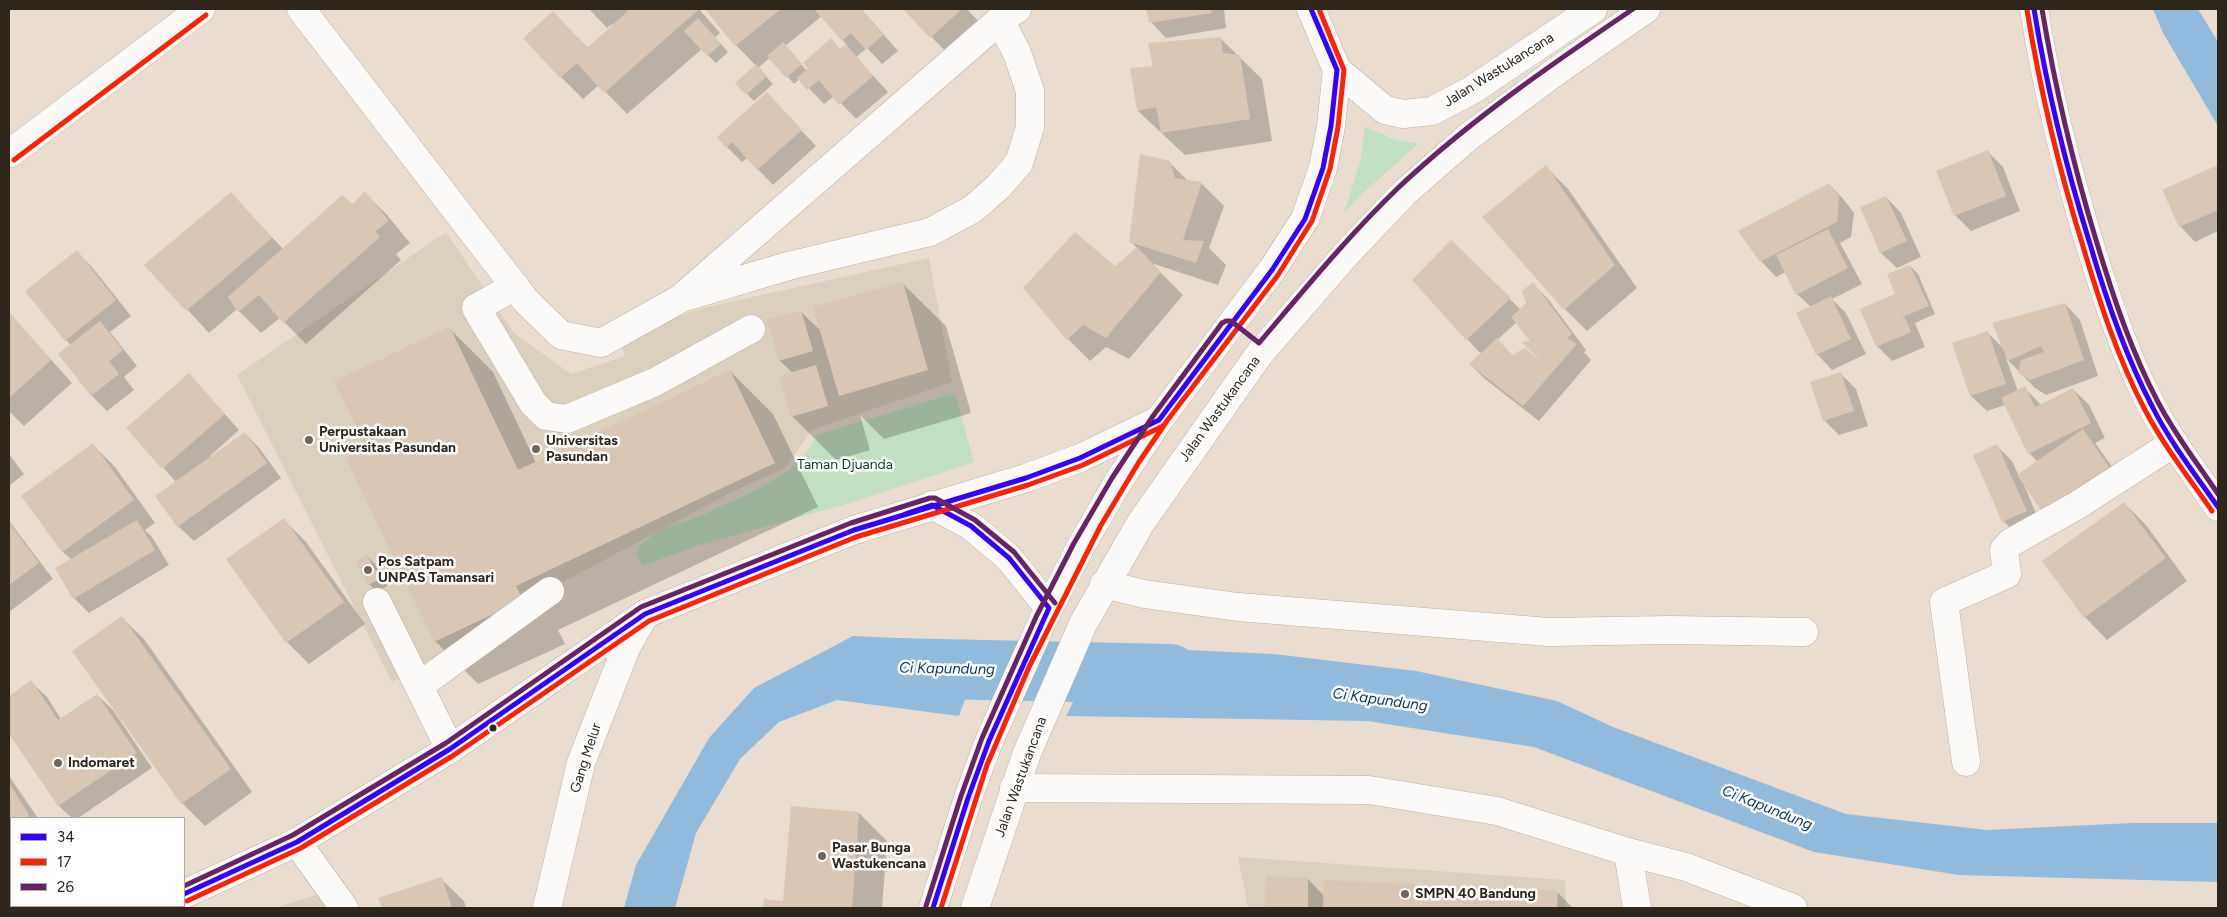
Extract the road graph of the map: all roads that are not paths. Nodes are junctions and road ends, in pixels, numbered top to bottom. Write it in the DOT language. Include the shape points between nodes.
graph roads {
  1 [pos="201,9"];
  2 [pos="301,9"];
  3 [pos="1311,9"];
  4 [pos="1593,9"];
  5 [pos="1646,9"];
  6 [pos="2034,9"];
  7 [pos="1008,14"];
  8 [pos="1337,70"];
  9 [pos="9,154"];
  10 [pos="515,286"];
  11 [pos="680,299"];
  12 [pos="1228,328"];
  13 [pos="751,329"];
  14 [pos="1260,353"];
  15 [pos="1159,420"];
  16 [pos="2174,443"];
  17 [pos="932,506"];
  18 [pos="2218,507"];
  19 [pos="1104,584"];
  20 [pos="550,591"];
  21 [pos="377,602"];
  22 [pos="644,614"];
  23 [pos="1046,614"];
  24 [pos="1804,632"];
  25 [pos="418,686"];
  26 [pos="450,749"];
  27 [pos="1966,762"];
  28 [pos="1014,788"];
  29 [pos="297,842"];
  30 [pos="1628,852"];
  31 [pos="185,894"];
  32 [pos="154,907"];
  33 [pos="147,908"];
  34 [pos="344,908"];
  35 [pos="547,908"];
  36 [pos="933,908"];
  37 [pos="975,908"];
  38 [pos="1637,908"];
  39 [pos="1793,908"];
  1 -- 9 [label="main road"];
  2 -- 10 [label="main road"];
  3 -- 8 [label="main road"];
  4 -- 8 [label="main road, Jalan Wastukancana" via="1472,90 1432,111 1403,114 1385,110"];
  5 -- 14 [label="main road, Jalan Wastukancana" via="1468,137 1404,193"];
  6 -- 16 [label="main road" via="2041,56 2075,196 2118,332 2145,394"];
  7 -- 11 [label="main road"];
  7 -- 11 [label="main road" via="1030,91 1030,127 1019,163 973,209 930,232 788,266"];
  8 -- 12 [label="main road" via="1323,168 1305,220"];
  10 -- 11 [label="main road" via="561,335 601,342"];
  10 -- 13 [label="main road" via="476,308 533,403 546,416 567,419 655,382"];
  12 -- 14 [label="main road"];
  12 -- 15 [label="main road"];
  14 -- 19 [label="main road, Jalan Wastukancana" via="1140,524"];
  15 -- 17 [label="main road" via="1080,458"];
  15 -- 23 [label="main road" via="1109,498"];
  16 -- 18 [label="main road"];
  16 -- 27 [label="main road" via="2076,506 2010,543 2004,550 2007,574 1944,602"];
  17 -- 22 [label="main road" via="854,530"];
  17 -- 23 [label="main road" via="971,526 1009,558"];
  19 -- 24 [label="main road" via="1144,594 1238,607 1549,632"];
  19 -- 28 [label="main road, Jalan Wastukancana" via="1083,624"];
  20 -- 25 [label="main road"];
  21 -- 25 [label="main road"];
  22 -- 26 [label="main road"];
  22 -- 35 [label="main road, Gang Melur" via="626,648 581,763"];
  23 -- 36 [label="main road" via="989,741"];
  25 -- 26 [label="main road"];
  26 -- 29 [label="main road"];
  28 -- 30 [label="main road" via="1369,790 1497,811"];
  28 -- 37 [label="main road, Jalan Wastukancana"];
  29 -- 31 [label="main road"];
  29 -- 34 [label="main road"];
  30 -- 38 [label="main road"];
  30 -- 39 [label="main road" via="1686,867"];
  32 -- 33 [label="main road"];
}
